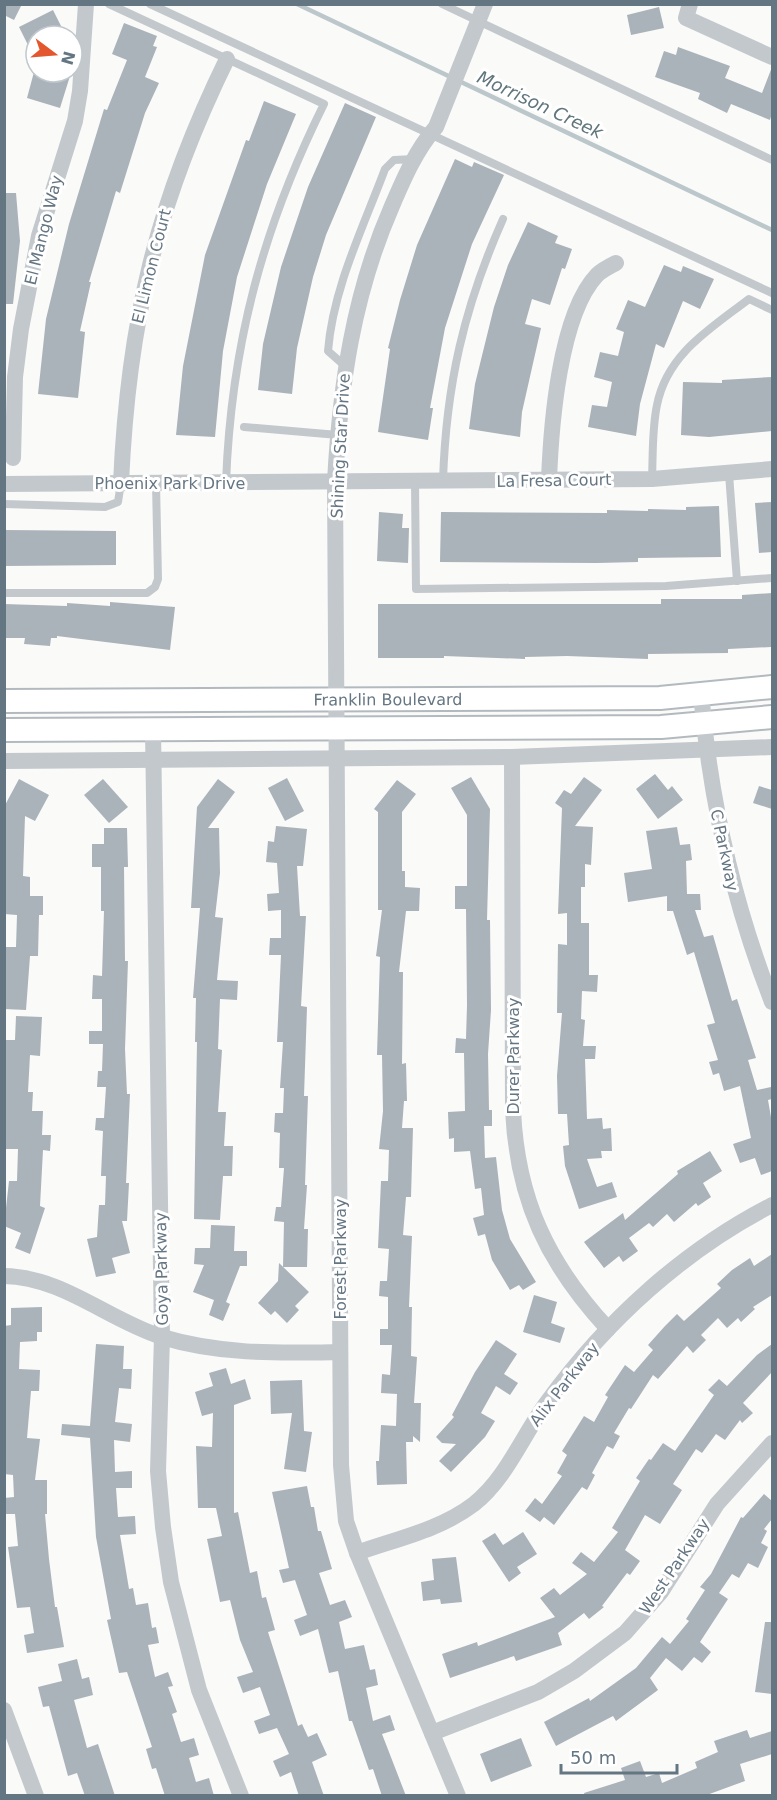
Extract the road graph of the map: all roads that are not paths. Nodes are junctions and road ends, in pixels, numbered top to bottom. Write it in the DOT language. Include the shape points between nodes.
graph roads {
  1 [pos="86,4"];
  2 [pos="109,4"];
  3 [pos="150,4"];
  4 [pos="442,4"];
  5 [pos="485,4"];
  6 [pos="690,4"];
  7 [pos="479,22"];
  8 [pos="772,57"];
  9 [pos="226,59"];
  10 [pos="432,131"];
  11 [pos="772,160"];
  12 [pos="503,219"];
  13 [pos="616,262"];
  14 [pos="772,293"];
  15 [pos="772,310"];
  16 [pos="244,427"];
  17 [pos="338,435"];
  18 [pos="13,458"];
  19 [pos="772,470"];
  20 [pos="729,474"];
  21 [pos="652,479"];
  22 [pos="549,480"];
  23 [pos="415,481"];
  24 [pos="443,481"];
  25 [pos="335,482"];
  26 [pos="121,483"];
  27 [pos="156,483"];
  28 [pos="226,483"];
  29 [pos="4,484"];
  30 [pos="4,504"];
  31 [pos="772,578"];
  32 [pos="736,581"];
  33 [pos="4,593"];
  34 [pos="772,687"];
  35 [pos="701,693"];
  36 [pos="4,700"];
  37 [pos="338,701"];
  38 [pos="772,717"];
  39 [pos="703,723"];
  40 [pos="4,730"];
  41 [pos="153,730"];
  42 [pos="338,730"];
  43 [pos="772,747"];
  44 [pos="707,751"];
  45 [pos="512,757"];
  46 [pos="338,759"];
  47 [pos="153,760"];
  48 [pos="4,761"];
  49 [pos="772,1002"];
  50 [pos="772,1205"];
  51 [pos="4,1276"];
  52 [pos="608,1329"];
  53 [pos="162,1337"];
  54 [pos="340,1352"];
  55 [pos="772,1443"];
  56 [pos="357,1553"];
  57 [pos="4,1710"];
  58 [pos="432,1733"];
  59 [pos="36,1796"];
  60 [pos="241,1796"];
  61 [pos="458,1796"];
  1 -- 18 [label="street, El Mango Way" via="75,121 39,236 21,329 15,377"];
  2 -- 9 [label="lane"];
  3 -- 10 [label="lane"];
  4 -- 7 [label="lane"];
  5 -- 7 [label="street, Shining Star Drive"];
  6 -- 8 [label="street" via="686,18"];
  7 -- 10 [label="street, Shining Star Drive"];
  7 -- 11 [label="lane"];
  9 -- 26 [label="street, El Limon Court" via="184,153 149,260 131,352"];
  9 -- 28 [label="lane" via="324,104 281,198 250,296 234,384"];
  10 -- 14 [label="lane"];
  10 -- 17 [label="street, Shining Star Drive" via="383,227 367,272 345,366"];
  12 -- 24 [label="lane" via="473,293 456,351 445,430"];
  13 -- 22 [label="street" via="595,277 574,319 555,392"];
  15 -- 21 [label="lane" via="749,299 678,357 664,381 656,407"];
  16 -- 17 [label="lane"];
  17 -- 25 [label="street, Shining Star Drive"];
  19 -- 20 [label="street, La Fresa Court"];
  20 -- 21 [label="street, La Fresa Court"];
  20 -- 32 [label="lane"];
  21 -- 22 [label="street, La Fresa Court"];
  22 -- 24 [label="street, La Fresa Court"];
  23 -- 24 [label="street, La Fresa Court"];
  23 -- 25 [label="street, La Fresa Court"];
  23 -- 32 [label="lane" via="416,589 666,586"];
  25 -- 28 [label="street, Phoenix Park Drive"];
  25 -- 37 [label="street, Shining Star Drive"];
  26 -- 27 [label="street, Phoenix Park Drive"];
  26 -- 29 [label="street, Phoenix Park Drive"];
  26 -- 30 [label="lane" via="118,502 105,507"];
  27 -- 28 [label="street, Phoenix Park Drive"];
  27 -- 33 [label="lane" via="158,579 147,593"];
  31 -- 32 [label="lane"];
  34 -- 35 [label="main road, Franklin Boulevard"];
  35 -- 37 [label="main road, Franklin Boulevard" via="660,698"];
  35 -- 39 [label="street, C Parkway"];
  36 -- 37 [label="main road, Franklin Boulevard"];
  37 -- 42 [label="street, Forest Parkway"];
  38 -- 39 [label="main road, Franklin Boulevard"];
  39 -- 42 [label="main road, Franklin Boulevard" via="662,727"];
  39 -- 44 [label="street, C Parkway"];
  40 -- 41 [label="main road, Franklin Boulevard"];
  41 -- 42 [label="main road, Franklin Boulevard"];
  41 -- 47 [label="street, Goya Parkway"];
  42 -- 46 [label="street, Forest Parkway"];
  43 -- 44 [label="street"];
  44 -- 45 [label="street"];
  44 -- 49 [label="street, C Parkway" via="723,849 737,904"];
  45 -- 46 [label="street"];
  45 -- 52 [label="street, Durer Parkway" via="516,1152 525,1193 540,1233 572,1288"];
  46 -- 47 [label="street"];
  46 -- 54 [label="street, Forest Parkway"];
  47 -- 48 [label="street"];
  47 -- 53 [label="street, Goya Parkway"];
  50 -- 52 [label="street, Alix Parkway" via="716,1238"];
  51 -- 53 [label="street" via="52,1284 129,1325"];
  52 -- 56 [label="street, Alix Parkway" via="548,1401 498,1478 476,1503 448,1521"];
  53 -- 54 [label="street" via="237,1352"];
  53 -- 60 [label="street, Goya Parkway" via="158,1471 171,1582 199,1690"];
  54 -- 56 [label="street, Forest Parkway" via="344,1504"];
  55 -- 58 [label="street, West Parkway" via="717,1504 661,1592 625,1632 574,1671 538,1692"];
  56 -- 58 [label="street, Forest Parkway"];
  57 -- 59 [label="street"];
  58 -- 61 [label="street, Forest Parkway"];
}
